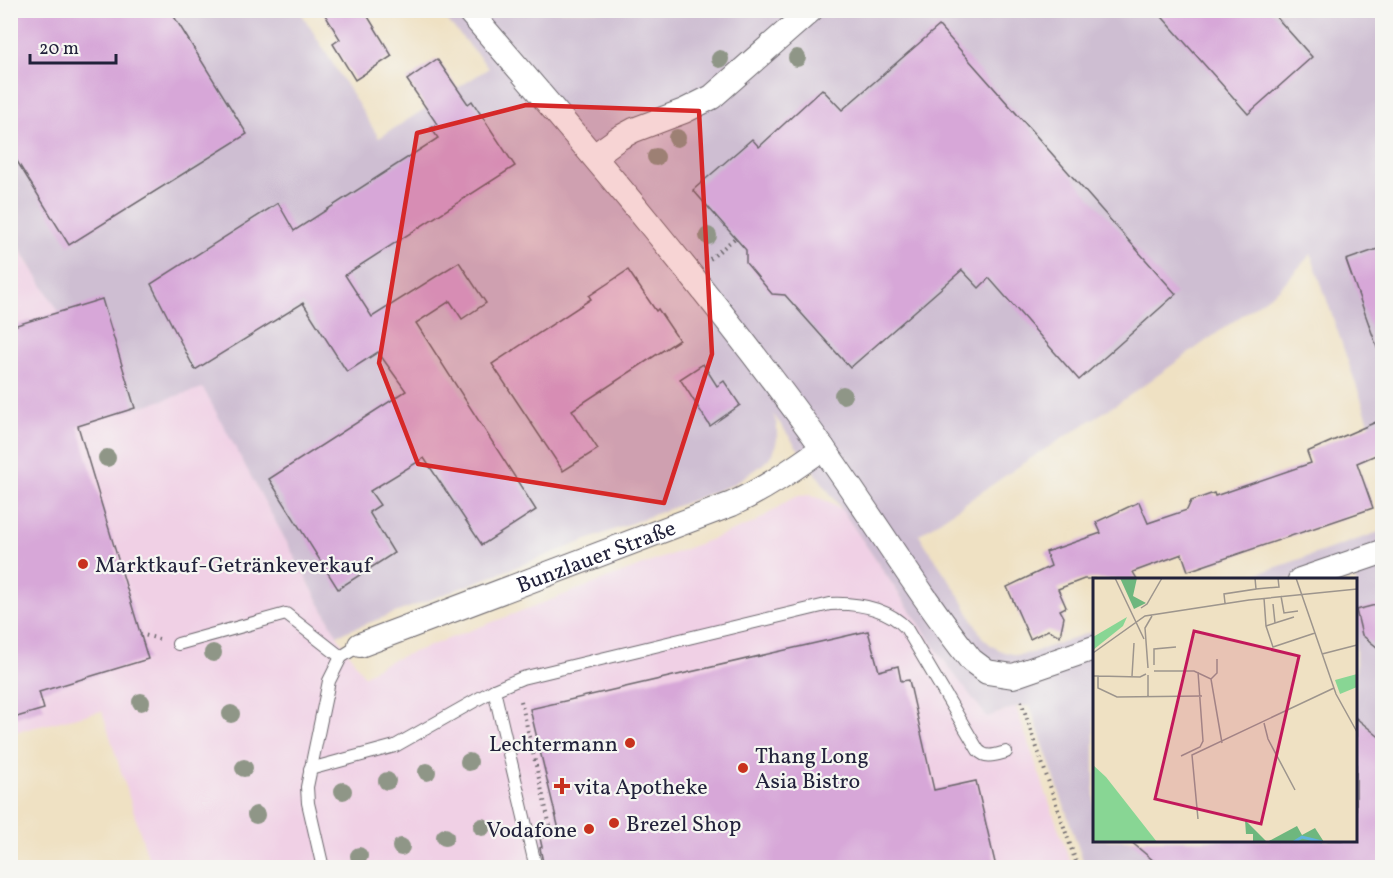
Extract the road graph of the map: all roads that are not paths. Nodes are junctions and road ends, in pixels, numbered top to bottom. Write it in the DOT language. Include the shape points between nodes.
graph roads {
  1 [pos="468,10"];
  2 [pos="811,10"];
  3 [pos="594,156"];
  4 [pos="823,448"];
  5 [pos="1383,552"];
  6 [pos="1303,578"];
  7 [pos="178,644"];
  8 [pos="1093,649"];
  9 [pos="350,651"];
  10 [pos="494,690"];
  11 [pos="1006,752"];
  12 [pos="310,769"];
  13 [pos="323,867"];
  14 [pos="536,867"];
  1 -- 3 [label="street"];
  2 -- 3 [label="street" via="712,96 634,130"];
  3 -- 4 [label="street" via="692,275"];
  4 -- 8 [label="street" via="977,666 1006,676"];
  4 -- 9 [label="street, Bunzlauer Straße" via="783,477 732,504"];
  5 -- 6 [label="street"];
  7 -- 9 [label="lane" via="286,614"];
  9 -- 12 [label="lane" via="329,681"];
  10 -- 11 [label="lane" via="516,680 830,604 854,604 898,619 982,755"];
  10 -- 12 [label="lane" via="395,746"];
  10 -- 14 [label="lane"];
  12 -- 13 [label="lane" via="308,803"];
}
